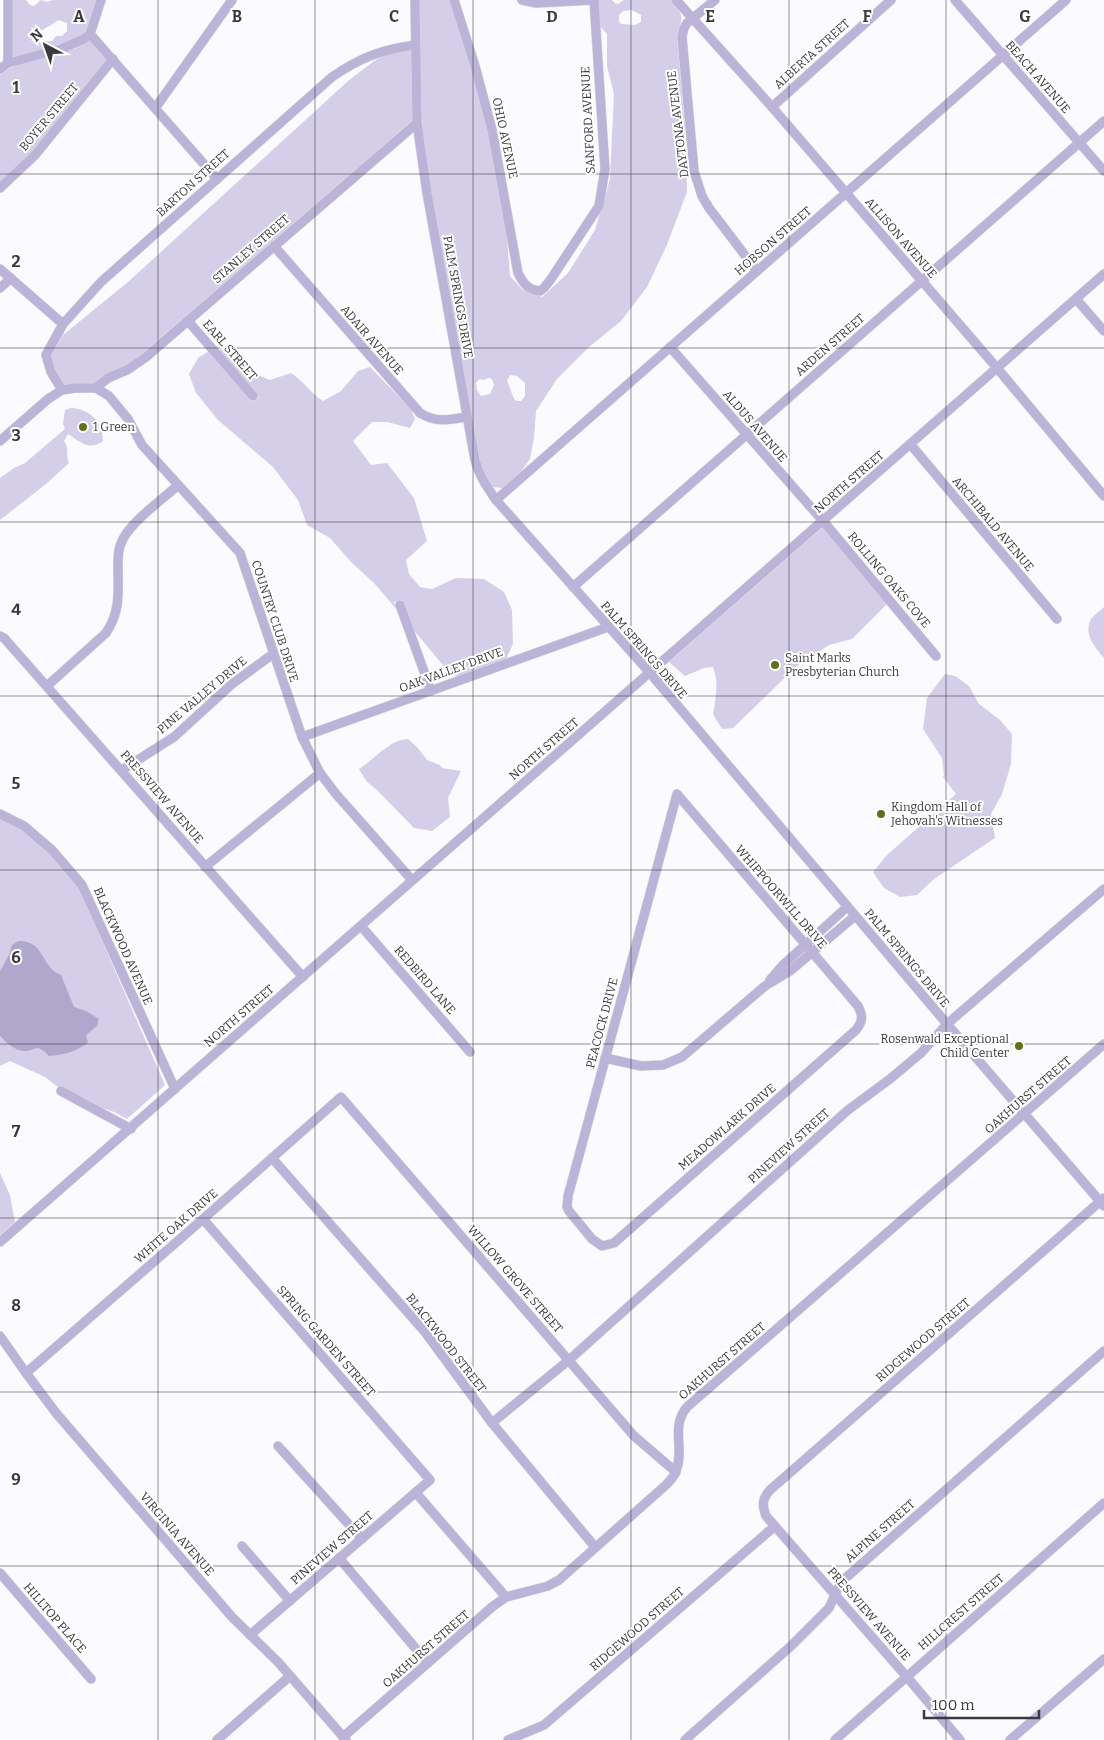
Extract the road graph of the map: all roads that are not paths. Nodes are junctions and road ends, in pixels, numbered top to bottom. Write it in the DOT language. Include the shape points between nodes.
graph roads {
  1 [pos="8,0"];
  2 [pos="101,0"];
  3 [pos="232,0"];
  4 [pos="414,0"];
  5 [pos="454,0"];
  6 [pos="522,0"];
  7 [pos="594,0"];
  8 [pos="676,0"];
  9 [pos="715,0"];
  10 [pos="891,0"];
  11 [pos="955,0"];
  12 [pos="1066,0"];
  13 [pos="693,20"];
  14 [pos="90,34"];
  15 [pos="415,45"];
  16 [pos="1002,55"];
  17 [pos="113,59"];
  18 [pos="4,66"];
  19 [pos="772,107"];
  20 [pos="156,108"];
  21 [pos="417,122"];
  22 [pos="1104,122"];
  23 [pos="1080,143"];
  24 [pos="1104,170"];
  25 [pos="217,179"];
  26 [pos="0,188"];
  27 [pos="846,194"];
  28 [pos="274,246"];
  29 [pos="0,269"];
  30 [pos="757,271"];
  31 [pos="1104,274"];
  32 [pos="10,278"];
  33 [pos="922,281"];
  34 [pos="523,284"];
  35 [pos="0,288"];
  36 [pos="1076,298"];
  37 [pos="188,321"];
  38 [pos="64,324"];
  39 [pos="1104,331"];
  40 [pos="670,347"];
  41 [pos="997,368"];
  42 [pos="96,388"];
  43 [pos="62,390"];
  44 [pos="253,396"];
  45 [pos="466,417"];
  46 [pos="747,435"];
  47 [pos="0,442"];
  48 [pos="911,445"];
  49 [pos="178,485"];
  50 [pos="1104,496"];
  51 [pos="496,500"];
  52 [pos="823,521"];
  53 [pos="572,587"];
  54 [pos="400,605"];
  55 [pos="1057,619"];
  56 [pos="608,627"];
  57 [pos="0,636"];
  58 [pos="273,654"];
  59 [pos="936,656"];
  60 [pos="650,673"];
  61 [pos="47,686"];
  62 [pos="431,691"];
  63 [pos="302,737"];
  64 [pos="122,770"];
  65 [pos="320,773"];
  66 [pos="677,794"];
  67 [pos="0,814"];
  68 [pos="206,867"];
  69 [pos="412,880"];
  70 [pos="1104,888"];
  71 [pos="848,906"];
  72 [pos="855,916"];
  73 [pos="361,926"];
  74 [pos="805,944"];
  75 [pos="812,953"];
  76 [pos="303,977"];
  77 [pos="765,986"];
  78 [pos="862,1019"];
  79 [pos="947,1024"];
  80 [pos="1104,1044"];
  81 [pos="470,1052"];
  82 [pos="605,1058"];
  83 [pos="175,1089"];
  84 [pos="61,1092"];
  85 [pos="341,1096"];
  86 [pos="1025,1114"];
  87 [pos="130,1129"];
  88 [pos="272,1158"];
  89 [pos="1103,1202"];
  90 [pos="203,1219"];
  91 [pos="0,1242"];
  92 [pos="602,1246"];
  93 [pos="0,1336"];
  94 [pos="1104,1351"];
  95 [pos="568,1360"];
  96 [pos="26,1373"];
  97 [pos="492,1423"];
  98 [pos="278,1446"];
  99 [pos="676,1472"];
  100 [pos="430,1480"];
  101 [pos="416,1492"];
  102 [pos="1104,1503"];
  103 [pos="762,1504"];
  104 [pos="775,1526"];
  105 [pos="362,1539"];
  106 [pos="242,1546"];
  107 [pos="595,1547"];
  108 [pos="338,1558"];
  109 [pos="0,1573"];
  110 [pos="836,1594"];
  111 [pos="506,1597"];
  112 [pos="290,1601"];
  113 [pos="250,1635"];
  114 [pos="1104,1659"];
  115 [pos="428,1663"];
  116 [pos="290,1676"];
  117 [pos="907,1676"];
  118 [pos="91,1679"];
  119 [pos="344,1739"];
  120 [pos="217,1740"];
  121 [pos="508,1740"];
  122 [pos="685,1740"];
  123 [pos="834,1740"];
  124 [pos="960,1740"];
  125 [pos="1010,1740"];
  1 -- 18 [label="street"];
  2 -- 14 [label="street"];
  3 -- 20 [label="street"];
  4 -- 15 [label="street, PALM SPRINGS DRIVE"];
  5 -- 34 [label="street, OHIO AVENUE" via="492,130 518,273"];
  6 -- 7 [label="street" via="536,3"];
  7 -- 34 [label="street, SANFORD AVENUE" via="605,169 599,206 544,288 540,291"];
  8 -- 13 [label="street, ALLISON AVENUE"];
  9 -- 13 [label="street"];
  10 -- 19 [label="street, ALBERTA STREET"];
  11 -- 16 [label="street, BEACH AVENUE"];
  12 -- 16 [label="street, HOBSON STREET"];
  13 -- 19 [label="street, ALLISON AVENUE"];
  13 -- 30 [label="street, DAYTONA AVENUE" via="684,28 682,37 694,171 709,208"];
  14 -- 17 [label="street"];
  14 -- 18 [label="street" via="62,49"];
  15 -- 21 [label="street, PALM SPRINGS DRIVE"];
  15 -- 25 [label="street, BARTON STREET" via="389,48 354,62 332,77"];
  16 -- 23 [label="street, BEACH AVENUE"];
  16 -- 27 [label="street, HOBSON STREET"];
  17 -- 20 [label="street"];
  17 -- 26 [label="street, BOYER STREET" via="35,156"];
  19 -- 27 [label="street, ALLISON AVENUE"];
  20 -- 25 [label="street"];
  21 -- 28 [label="street, STANLEY STREET"];
  21 -- 45 [label="street, PALM SPRINGS DRIVE"];
  22 -- 23 [label="street, ARDEN STREET"];
  23 -- 24 [label="street, BEACH AVENUE"];
  23 -- 33 [label="street, ARDEN STREET"];
  25 -- 38 [label="street, BARTON STREET" via="101,282"];
  27 -- 30 [label="street, HOBSON STREET"];
  27 -- 33 [label="street, ALLISON AVENUE"];
  28 -- 37 [label="street, STANLEY STREET"];
  28 -- 45 [label="street, ADAIR AVENUE" via="420,413 441,421"];
  29 -- 32 [label="street"];
  30 -- 40 [label="street, HOBSON STREET"];
  31 -- 36 [label="street, NORTH STREET"];
  32 -- 35 [label="street"];
  32 -- 38 [label="street"];
  33 -- 41 [label="street, ALLISON AVENUE"];
  33 -- 46 [label="street, ARDEN STREET"];
  36 -- 39 [label="street"];
  36 -- 41 [label="street, NORTH STREET"];
  37 -- 42 [label="street, STANLEY STREET" via="146,357"];
  37 -- 44 [label="street, EARL STREET"];
  38 -- 43 [label="street, BARTON STREET" via="46,355 51,372"];
  40 -- 46 [label="street, ALDUS AVENUE"];
  40 -- 51 [label="street, HOBSON STREET"];
  41 -- 48 [label="street, NORTH STREET"];
  41 -- 50 [label="street, ALLISON AVENUE"];
  42 -- 43 [label="street"];
  42 -- 49 [label="street, COUNTRY CLUB DRIVE" via="110,396 142,445"];
  43 -- 47 [label="street"];
  45 -- 51 [label="street, PALM SPRINGS DRIVE" via="477,471"];
  46 -- 52 [label="street, ALDUS AVENUE"];
  46 -- 53 [label="street, ARDEN STREET"];
  48 -- 52 [label="street, NORTH STREET"];
  48 -- 55 [label="street, ARCHIBALD AVENUE"];
  49 -- 58 [label="street, COUNTRY CLUB DRIVE" via="240,553"];
  49 -- 61 [label="street" via="131,527 122,540 118,550 114,622"];
  51 -- 53 [label="street, PALM SPRINGS DRIVE"];
  52 -- 59 [label="street, ROLLING OAKS COVE"];
  52 -- 60 [label="street, NORTH STREET"];
  53 -- 56 [label="street, PALM SPRINGS DRIVE"];
  54 -- 62 [label="street"];
  56 -- 60 [label="street, PALM SPRINGS DRIVE"];
  56 -- 62 [label="street, OAK VALLEY DRIVE"];
  57 -- 61 [label="street, PRESSVIEW AVENUE"];
  58 -- 63 [label="street, COUNTRY CLUB DRIVE"];
  58 -- 64 [label="street, PINE VALLEY DRIVE" via="232,684 174,737"];
  60 -- 69 [label="street, NORTH STREET"];
  60 -- 71 [label="street, PALM SPRINGS DRIVE"];
  61 -- 64 [label="street, PRESSVIEW AVENUE"];
  62 -- 63 [label="street, OAK VALLEY DRIVE"];
  63 -- 65 [label="street, COUNTRY CLUB DRIVE"];
  64 -- 68 [label="street, PRESSVIEW AVENUE"];
  65 -- 68 [label="street"];
  65 -- 69 [label="street, COUNTRY CLUB DRIVE"];
  66 -- 74 [label="street, WHIPPOORWILL DRIVE"];
  66 -- 82 [label="street, PEACOCK DRIVE"];
  67 -- 83 [label="street, BLACKWOOD AVENUE" via="24,826 52,850 82,885"];
  68 -- 76 [label="street, PRESSVIEW AVENUE"];
  69 -- 73 [label="street, NORTH STREET"];
  70 -- 79 [label="street, PINEVIEW STREET"];
  71 -- 72 [label="street, PALM SPRINGS DRIVE"];
  71 -- 74 [label="street"];
  72 -- 75 [label="street"];
  72 -- 79 [label="street, PALM SPRINGS DRIVE"];
  73 -- 76 [label="street, NORTH STREET"];
  73 -- 81 [label="street, REDBIRD LANE"];
  74 -- 75 [label="street, WHIPPOORWILL DRIVE"];
  74 -- 77 [label="street" via="782,964"];
  75 -- 77 [label="street" via="790,972"];
  75 -- 78 [label="street, WHIPPOORWILL DRIVE" via="858,1006"];
  76 -- 83 [label="street, NORTH STREET"];
  77 -- 82 [label="street" via="682,1057 664,1065 641,1066"];
  78 -- 92 [label="street, MEADOWLARK DRIVE" via="856,1030 614,1243"];
  79 -- 86 [label="street, PALM SPRINGS DRIVE"];
  79 -- 95 [label="street, PINEVIEW STREET" via="921,1053 848,1110"];
  80 -- 86 [label="street, OAKHURST STREET"];
  82 -- 92 [label="street, PEACOCK DRIVE" via="567,1206 582,1228"];
  83 -- 87 [label="street, NORTH STREET"];
  84 -- 87 [label="street"];
  85 -- 88 [label="street, WHITE OAK DRIVE"];
  85 -- 95 [label="street, WILLOW GROVE STREET"];
  86 -- 89 [label="street, PALM SPRINGS DRIVE"];
  86 -- 99 [label="street, OAKHURST STREET" via="687,1407 678,1422 679,1460"];
  87 -- 91 [label="street, NORTH STREET"];
  88 -- 90 [label="street, WHITE OAK DRIVE"];
  88 -- 97 [label="street, BLACKWOOD STREET" via="425,1332"];
  89 -- 103 [label="street, RIDGEWOOD STREET" via="770,1490"];
  90 -- 96 [label="street, WHITE OAK DRIVE"];
  90 -- 100 [label="street, SPRING GARDEN STREET"];
  93 -- 96 [label="street, VIRGINIA AVENUE"];
  94 -- 110 [label="street, ALPINE STREET" via="841,1582"];
  95 -- 97 [label="street, PINEVIEW STREET"];
  95 -- 99 [label="street, WILLOW GROVE STREET" via="634,1436"];
  96 -- 113 [label="street, VIRGINIA AVENUE" via="56,1413"];
  97 -- 107 [label="street, BLACKWOOD STREET"];
  98 -- 105 [label="street"];
  99 -- 107 [label="street, OAKHURST STREET" via="667,1484"];
  100 -- 101 [label="street, PINEVIEW STREET"];
  101 -- 105 [label="street, PINEVIEW STREET"];
  101 -- 111 [label="street"];
  102 -- 117 [label="street, HILLCREST STREET"];
  103 -- 104 [label="street, PRESSVIEW AVENUE" via="766,1516"];
  104 -- 110 [label="street, PRESSVIEW AVENUE"];
  104 -- 121 [label="street, RIDGEWOOD STREET" via="544,1725"];
  105 -- 108 [label="street, PINEVIEW STREET"];
  106 -- 112 [label="street"];
  107 -- 111 [label="street, OAKHURST STREET" via="559,1580"];
  108 -- 112 [label="street, PINEVIEW STREET"];
  108 -- 115 [label="street"];
  109 -- 118 [label="street, HILLTOP PLACE"];
  110 -- 117 [label="street, PRESSVIEW AVENUE"];
  110 -- 122 [label="street, ALPINE STREET" via="829,1608 791,1646"];
  111 -- 115 [label="street, OAKHURST STREET"];
  112 -- 113 [label="street, PINEVIEW STREET"];
  113 -- 116 [label="street, VIRGINIA AVENUE"];
  114 -- 125 [label="street"];
  115 -- 119 [label="street, OAKHURST STREET"];
  116 -- 119 [label="street, VIRGINIA AVENUE"];
  116 -- 120 [label="street"];
  117 -- 123 [label="street, HILLCREST STREET"];
  117 -- 124 [label="street, PRESSVIEW AVENUE"];
}
